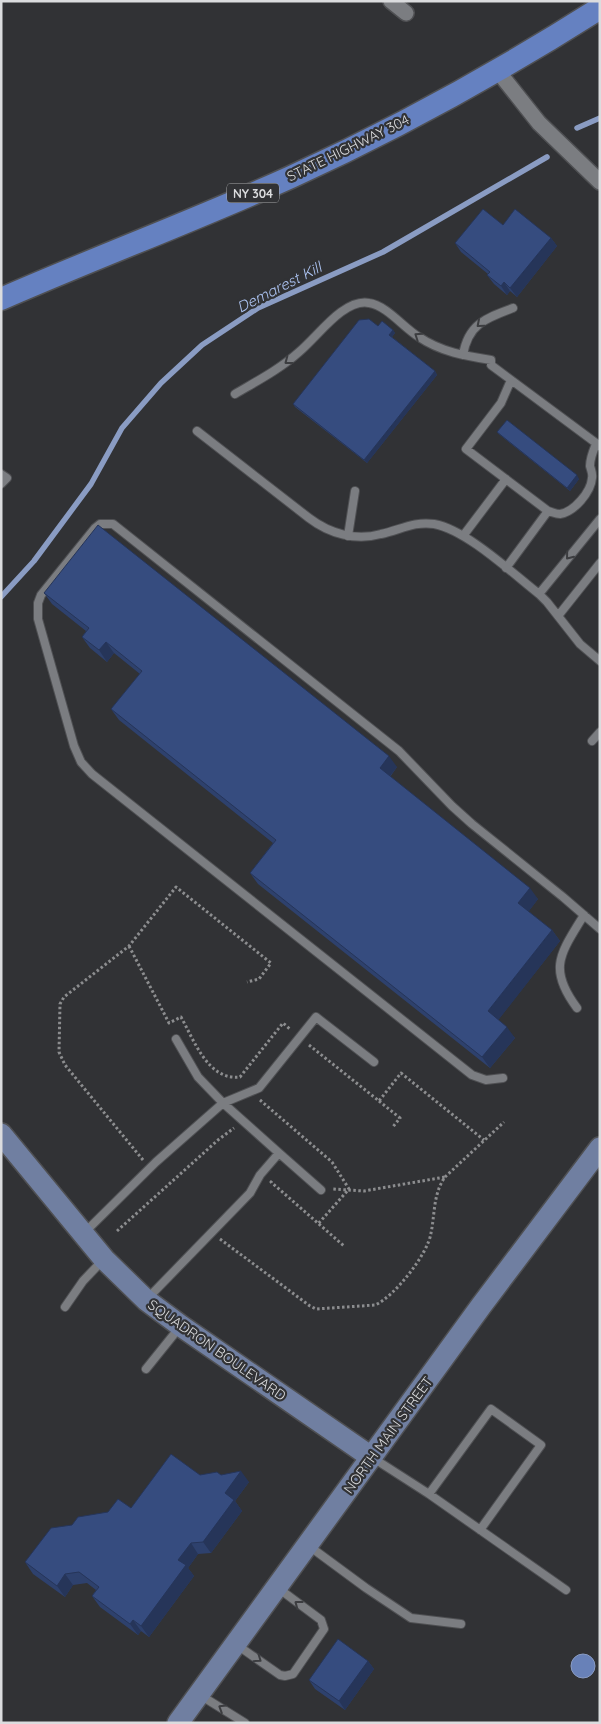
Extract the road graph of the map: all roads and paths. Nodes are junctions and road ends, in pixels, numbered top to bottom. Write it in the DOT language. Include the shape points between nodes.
graph roads {
  1 [pos="391,1"];
  2 [pos="600,8"];
  3 [pos="406,13"];
  4 [pos="496,70"];
  5 [pos="600,182"];
  6 [pos="1,299"];
  7 [pos="513,308"];
  8 [pos="463,355"];
  9 [pos="511,380"];
  10 [pos="235,394"];
  11 [pos="197,431"];
  12 [pos="598,445"];
  13 [pos="1,474"];
  14 [pos="506,479"];
  15 [pos="1,484"];
  16 [pos="355,491"];
  17 [pos="548,511"];
  18 [pos="600,519"];
  19 [pos="348,536"];
  20 [pos="463,536"];
  21 [pos="600,563"];
  22 [pos="506,568"];
  23 [pos="539,594"];
  24 [pos="558,616"];
  25 [pos="600,661"];
  26 [pos="600,732"];
  27 [pos="592,741"];
  28 [pos="584,915"];
  29 [pos="600,929"];
  30 [pos="128,946"];
  31 [pos="247,982"];
  32 [pos="576,1008"];
  33 [pos="300,1037"];
  34 [pos="176,1040"];
  35 [pos="374,1062"];
  36 [pos="503,1078"];
  37 [pos="250,1091"];
  38 [pos="379,1101"];
  39 [pos="222,1103"];
  40 [pos="504,1122"];
  41 [pos="392,1128"];
  42 [pos="239,1133"];
  43 [pos="1,1134"];
  44 [pos="484,1140"];
  45 [pos="600,1148"];
  46 [pos="279,1153"];
  47 [pos="273,1161"];
  48 [pos="150,1168"];
  49 [pos="445,1177"];
  50 [pos="325,1189"];
  51 [pos="349,1189"];
  52 [pos="318,1224"];
  53 [pos="116,1231"];
  54 [pos="212,1232"];
  55 [pos="83,1234"];
  56 [pos="344,1246"];
  57 [pos="104,1259"];
  58 [pos="146,1300"];
  59 [pos="65,1307"];
  60 [pos="181,1326"];
  61 [pos="146,1369"];
  62 [pos="371,1457"];
  63 [pos="430,1494"];
  64 [pos="480,1530"];
  65 [pos="308,1545"];
  66 [pos="276,1587"];
  67 [pos="566,1590"];
  68 [pos="461,1624"];
  69 [pos="236,1644"];
  70 [pos="199,1694"];
  71 [pos="178,1723"];
  72 [pos="245,1723"];
  1 -- 3 [label="street"];
  2 -- 4 [label="main road, STATE HIGHWAY 304 / NY 304"];
  4 -- 5 [label="street" via="539,123"];
  4 -- 6 [label="main road, STATE HIGHWAY 304 / NY 304" via="387,130 299,173"];
  7 -- 8 [label="lane, one-way" via="476,325 465,344"];
  8 -- 9 [label="lane" via="491,360 491,365"];
  8 -- 10 [label="lane, one-way" via="424,341 381,307 368,302 353,305 339,313 298,353"];
  9 -- 12 [label="lane"];
  9 -- 14 [label="lane" via="501,403 466,449"];
  11 -- 19 [label="lane" via="316,524"];
  12 -- 17 [label="lane" via="591,454 589,488 576,506 558,514"];
  13 -- 15 [label="lane" via="6,478"];
  14 -- 17 [label="lane"];
  14 -- 20 [label="lane"];
  16 -- 19 [label="lane"];
  17 -- 22 [label="lane"];
  18 -- 23 [label="lane, one-way"];
  19 -- 20 [label="lane" via="371,536 422,524 443,526"];
  20 -- 22 [label="lane"];
  21 -- 24 [label="lane"];
  22 -- 23 [label="lane"];
  23 -- 24 [label="lane"];
  24 -- 25 [label="lane" via="580,644"];
  26 -- 27 [label="lane"];
  28 -- 29 [label="lane"];
  28 -- 32 [label="lane" via="565,949 560,967 562,985"];
  28 -- 36 [label="lane" via="472,824 399,751 113,524 100,524 95,528 41,595 38,611 41,628 74,746 81,762 92,774 472,1075 486,1080"];
  30 -- 31 [label="path" via="176,887 271,962 258,979"];
  30 -- 33 [label="path" via="169,1024 180,1017 209,1066 219,1073 230,1078 240,1077 283,1024"];
  30 -- 48 [label="path" via="64,997 60,1004 59,1052 65,1065"];
  33 -- 35 [label="lane" via="316,1017"];
  33 -- 37 [label="lane" via="259,1088"];
  33 -- 38 [label="path"];
  34 -- 39 [label="lane" via="198,1077"];
  37 -- 39 [label="lane"];
  37 -- 51 [label="path" via="332,1162"];
  38 -- 41 [label="path" via="400,1118"];
  38 -- 44 [label="path" via="400,1073"];
  39 -- 46 [label="lane"];
  39 -- 48 [label="lane"];
  40 -- 44 [label="path"];
  42 -- 53 [label="path" via="233,1128"];
  43 -- 55 [label="street, SQUADRON BOULEVARD"];
  44 -- 49 [label="path"];
  45 -- 62 [label="street, NORTH MAIN STREET"];
  46 -- 47 [label="lane"];
  46 -- 50 [label="lane"];
  47 -- 52 [label="path" via="282,1169 271,1182"];
  47 -- 54 [label="lane" via="250,1193"];
  48 -- 55 [label="lane"];
  49 -- 51 [label="path" via="364,1191"];
  49 -- 54 [label="path" via="437,1192 432,1234 427,1246 392,1294 375,1305 310,1306"];
  50 -- 51 [label="path"];
  51 -- 52 [label="path"];
  52 -- 56 [label="path"];
  54 -- 58 [label="lane"];
  55 -- 57 [label="street, SQUADRON BOULEVARD"];
  57 -- 58 [label="street, SQUADRON BOULEVARD"];
  57 -- 59 [label="lane"];
  58 -- 60 [label="street, SQUADRON BOULEVARD"];
  60 -- 61 [label="lane"];
  60 -- 62 [label="street, SQUADRON BOULEVARD"];
  62 -- 63 [label="lane"];
  62 -- 65 [label="street, NORTH MAIN STREET"];
  63 -- 64 [label="lane"];
  63 -- 64 [label="lane" via="491,1409 541,1445"];
  64 -- 67 [label="lane"];
  65 -- 66 [label="street, NORTH MAIN STREET"];
  65 -- 68 [label="lane" via="411,1618"];
  66 -- 69 [label="street, NORTH MAIN STREET"];
  69 -- 66 [label="lane, one-way" via="280,1675 293,1674 324,1629 320,1620"];
  69 -- 70 [label="street, NORTH MAIN STREET"];
  70 -- 71 [label="street, NORTH MAIN STREET"];
  72 -- 70 [label="lane, one-way"];
}
